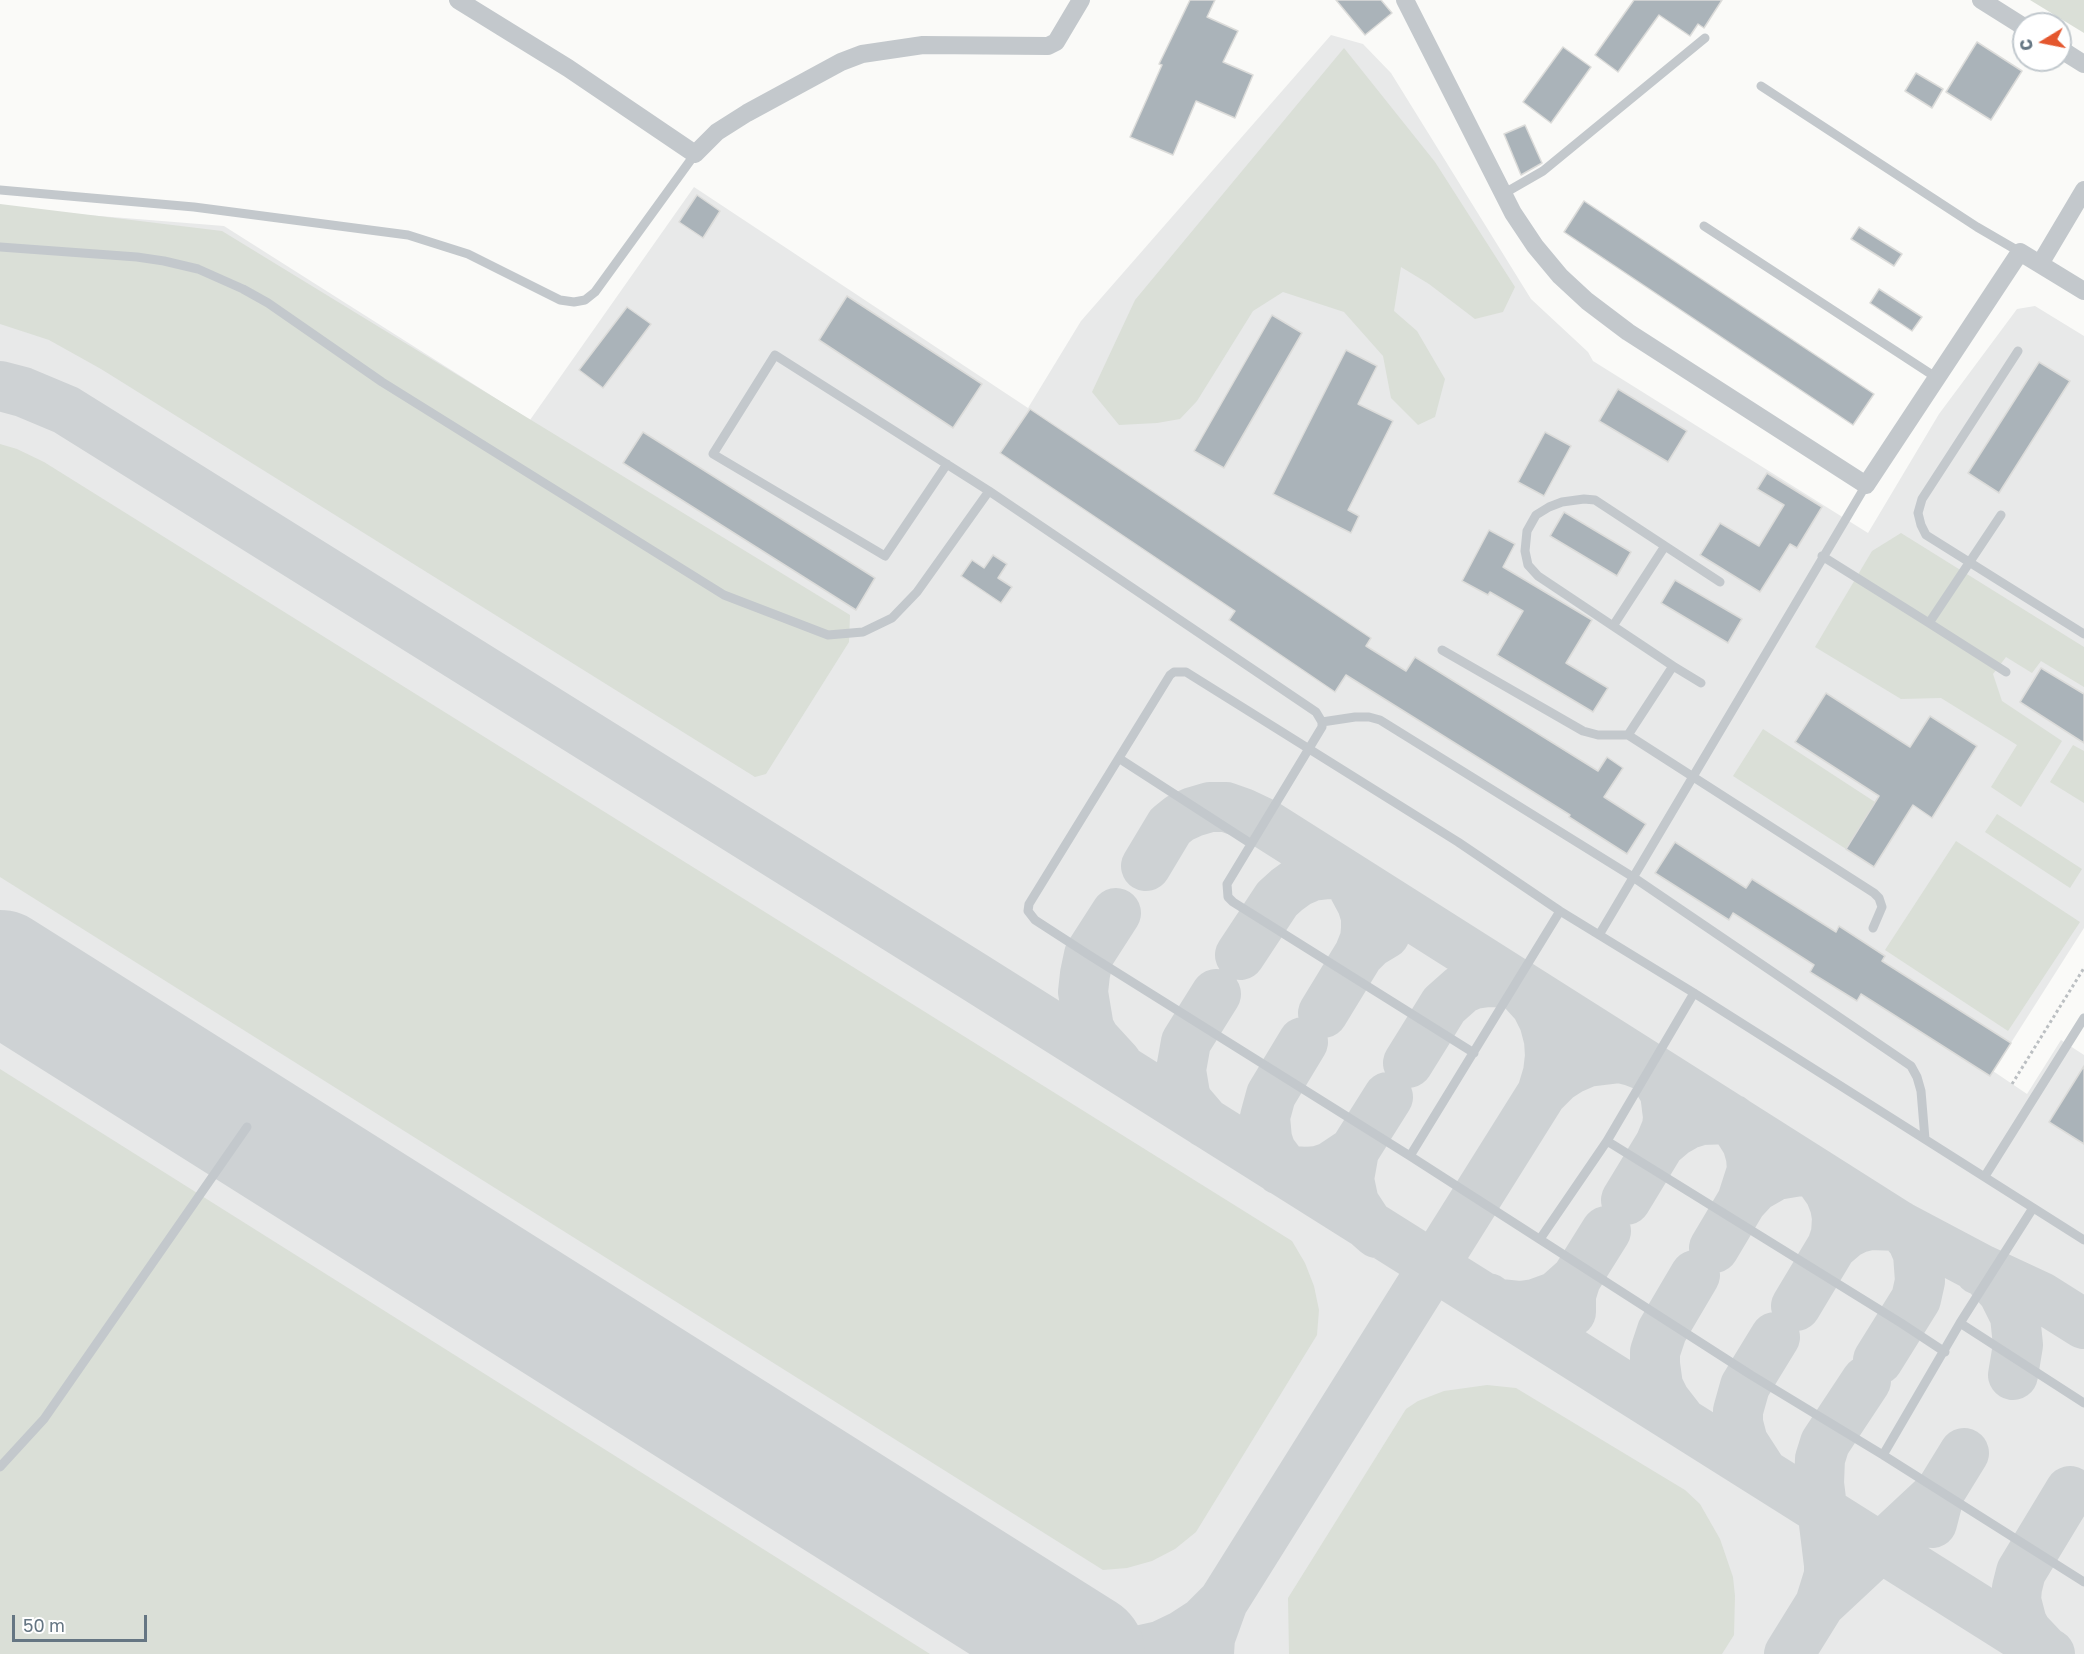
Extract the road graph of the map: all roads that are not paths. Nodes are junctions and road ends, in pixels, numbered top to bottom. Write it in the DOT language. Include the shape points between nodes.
graph roads {
  1 [pos="458,0"];
  2 [pos="1081,0"];
  3 [pos="1405,0"];
  4 [pos="1981,0"];
  5 [pos="2012,19"];
  6 [pos="1706,38"];
  7 [pos="1761,86"];
  8 [pos="695,154"];
  9 [pos="0,190"];
  10 [pos="2084,190"];
  11 [pos="1503,194"];
  12 [pos="1704,226"];
  13 [pos="0,247"];
  14 [pos="2020,252"];
  15 [pos="2040,264"];
  16 [pos="2084,291"];
  17 [pos="2018,351"];
  18 [pos="1937,378"];
  19 [pos="947,464"];
  20 [pos="1866,485"];
  21 [pos="989,491"];
  22 [pos="2001,515"];
  23 [pos="1665,546"];
  24 [pos="1822,556"];
  25 [pos="1970,564"];
  26 [pos="1720,582"];
  27 [pos="1929,623"];
  28 [pos="1613,626"];
  29 [pos="2084,634"];
  30 [pos="1442,650"];
  31 [pos="1673,666"];
  32 [pos="2006,672"];
  33 [pos="1701,683"];
  34 [pos="1322,722"];
  35 [pos="1628,735"];
  36 [pos="1310,749"];
  37 [pos="1120,759"];
  38 [pos="1691,777"];
  39 [pos="1250,843"];
  40 [pos="1632,877"];
  41 [pos="1560,911"];
  42 [pos="1873,927"];
  43 [pos="1599,935"];
  44 [pos="1694,993"];
  45 [pos="2084,1018"];
  46 [pos="1474,1053"];
  47 [pos="247,1127"];
  48 [pos="1925,1140"];
  49 [pos="1607,1141"];
  50 [pos="1410,1156"];
  51 [pos="1984,1176"];
  52 [pos="2032,1208"];
  53 [pos="1540,1239"];
  54 [pos="2084,1240"];
  55 [pos="1960,1323"];
  56 [pos="1945,1352"];
  57 [pos="2084,1403"];
  58 [pos="1883,1455"];
  59 [pos="0,1467"];
  60 [pos="2084,1582"];
  1 -- 8 [label="street" via="559,62"];
  2 -- 8 [label="street" via="1056,42 1048,46 923,45 862,54 841,62 747,113 717,132"];
  3 -- 11 [label="street"];
  4 -- 5 [label="street"];
  6 -- 11 [label="lane" via="1543,171"];
  7 -- 14 [label="lane"];
  8 -- 9 [label="lane" via="595,292 574,302 560,300 468,254 408,235 194,207"];
  10 -- 15 [label="street"];
  11 -- 20 [label="street" via="1535,246 1587,301 1628,332"];
  12 -- 18 [label="lane"];
  13 -- 21 [label="lane" via="164,261 198,269 243,289 382,382 724,595 828,635 863,632 892,618 917,592"];
  14 -- 15 [label="street"];
  14 -- 18 [label="street"];
  15 -- 16 [label="street"];
  17 -- 25 [label="lane" via="1922,499 1918,513 1926,536"];
  18 -- 20 [label="street"];
  19 -- 19 [label="lane" via="775,355 713,454 885,556"];
  19 -- 21 [label="lane"];
  20 -- 24 [label="lane"];
  21 -- 34 [label="lane" via="1316,712"];
  22 -- 25 [label="lane"];
  23 -- 26 [label="lane"];
  23 -- 28 [label="lane"];
  23 -- 28 [label="lane" via="1595,500 1562,502 1536,515 1527,531 1528,565 1538,576"];
  24 -- 27 [label="lane"];
  24 -- 38 [label="lane"];
  25 -- 27 [label="lane"];
  25 -- 29 [label="lane"];
  27 -- 32 [label="lane"];
  28 -- 31 [label="lane"];
  30 -- 35 [label="lane" via="1583,731"];
  31 -- 33 [label="lane"];
  31 -- 35 [label="lane"];
  34 -- 36 [label="lane"];
  34 -- 40 [label="lane" via="1354,717 1380,720"];
  35 -- 38 [label="lane"];
  36 -- 37 [label="lane" via="1180,671 1170,675"];
  36 -- 39 [label="lane"];
  36 -- 41 [label="lane"];
  37 -- 39 [label="lane"];
  37 -- 50 [label="lane" via="1029,904 1031,916"];
  38 -- 40 [label="lane"];
  38 -- 42 [label="lane" via="1874,892 1882,907"];
  39 -- 46 [label="lane" via="1227,884 1226,891 1233,902"];
  40 -- 43 [label="lane"];
  40 -- 48 [label="lane" via="1911,1066 1921,1091"];
  41 -- 43 [label="lane"];
  41 -- 46 [label="lane"];
  43 -- 44 [label="lane"];
  44 -- 48 [label="lane"];
  44 -- 49 [label="lane"];
  45 -- 51 [label="lane"];
  46 -- 50 [label="lane"];
  47 -- 59 [label="lane" via="44,1419"];
  48 -- 51 [label="lane"];
  49 -- 53 [label="lane"];
  49 -- 56 [label="lane"];
  50 -- 53 [label="lane"];
  51 -- 52 [label="lane"];
  52 -- 54 [label="lane"];
  52 -- 55 [label="lane"];
  53 -- 58 [label="lane"];
  55 -- 56 [label="lane"];
  55 -- 57 [label="lane"];
  56 -- 58 [label="lane"];
  58 -- 60 [label="lane"];
}
